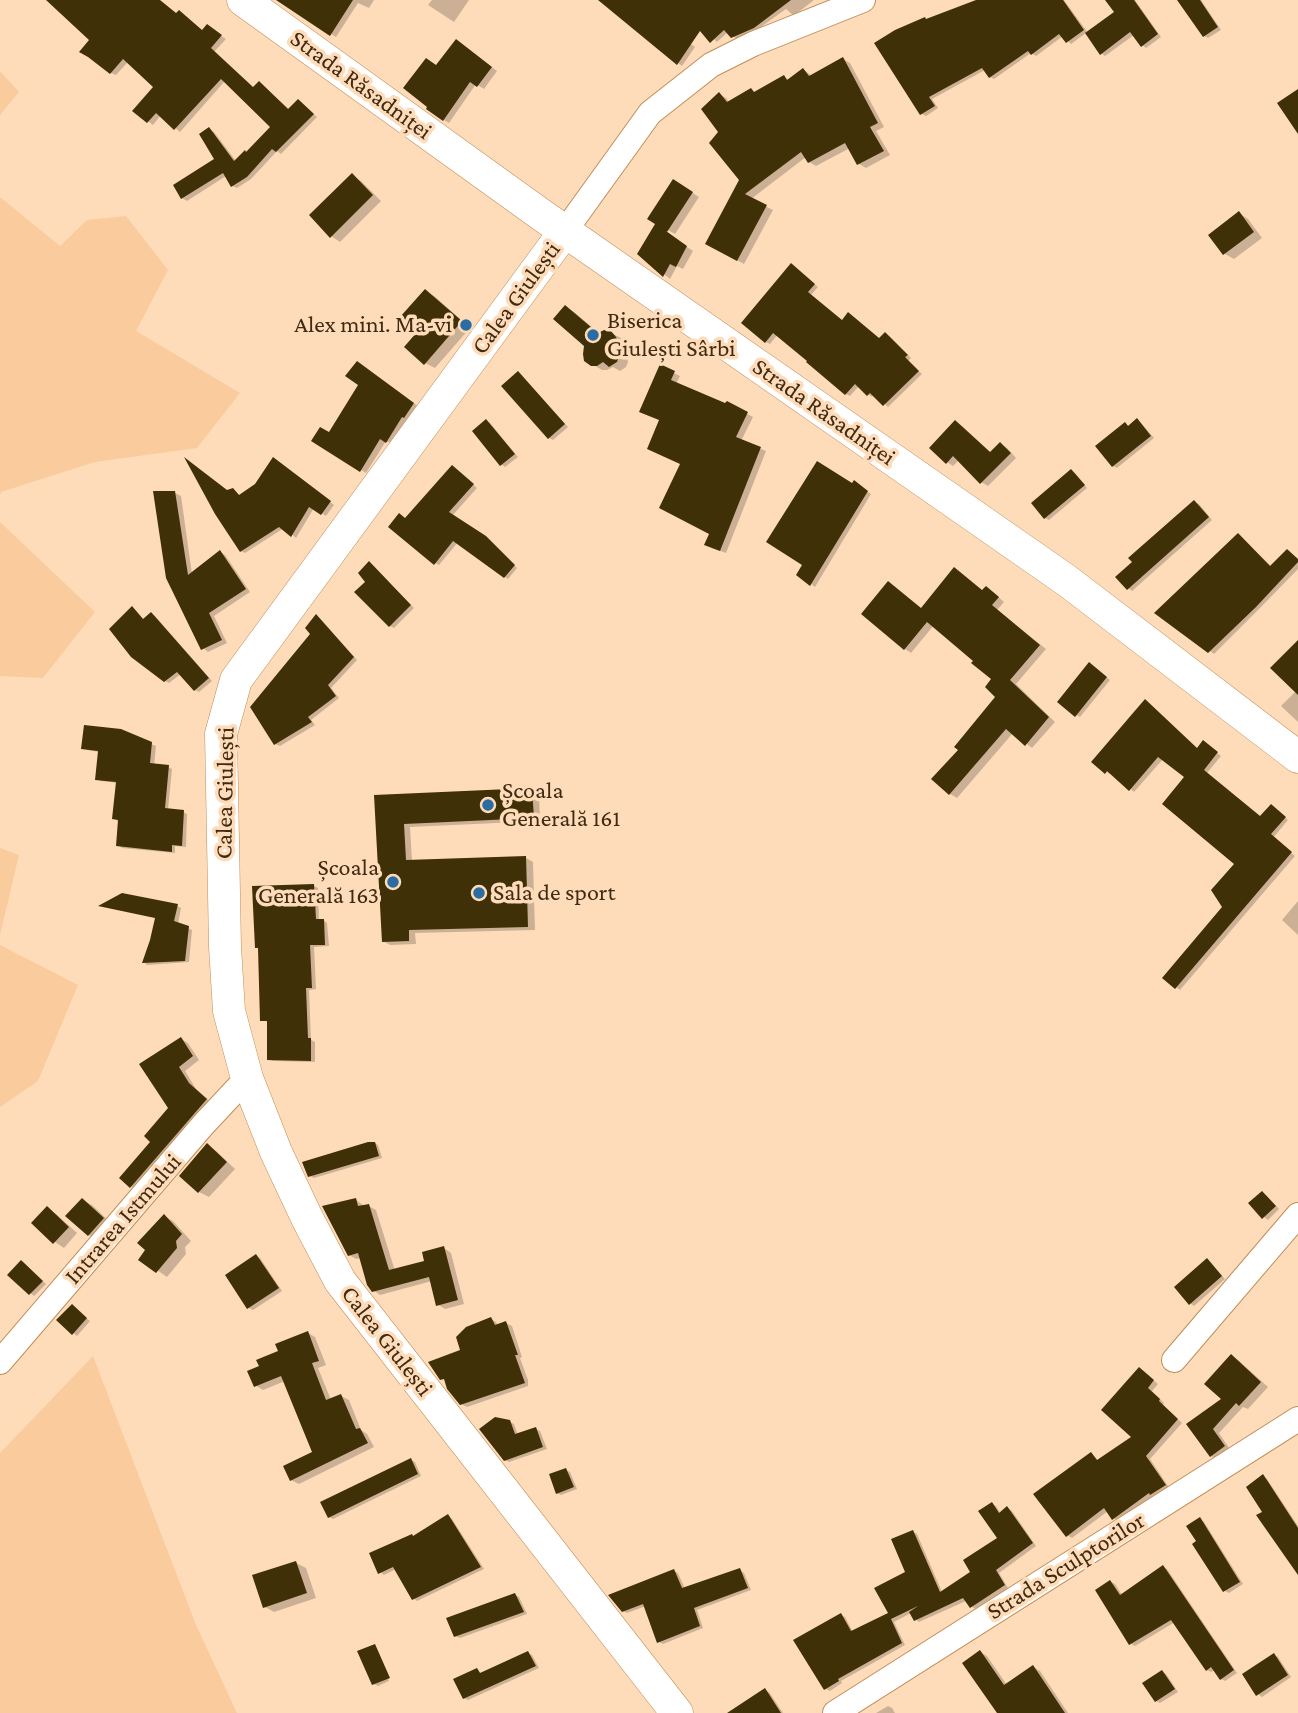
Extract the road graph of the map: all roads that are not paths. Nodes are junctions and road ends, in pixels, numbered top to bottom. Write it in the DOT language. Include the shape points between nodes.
graph roads {
  1 [pos="243,0"];
  2 [pos="863,0"];
  3 [pos="565,231"];
  4 [pos="1298,757"];
  5 [pos="247,1078"];
  6 [pos="1298,1215"];
  7 [pos="1174,1360"];
  8 [pos="0,1362"];
  9 [pos="1298,1419"];
  10 [pos="677,1713"];
  11 [pos="835,1713"];
  1 -- 3 [label="main road, Strada Răsadniței"];
  2 -- 3 [label="street, Calea Giulești" via="711,65 650,113"];
  3 -- 4 [label="main road, Strada Răsadniței" via="1066,580"];
  3 -- 5 [label="main road, Calea Giulești" via="236,680 221,734 225,947 229,1011"];
  5 -- 8 [label="street, Intrarea Istmului"];
  5 -- 10 [label="main road, Calea Giulești" via="276,1152 340,1281"];
  6 -- 7 [label="street"];
  9 -- 11 [label="street, Strada Sculptorilor"];
}
